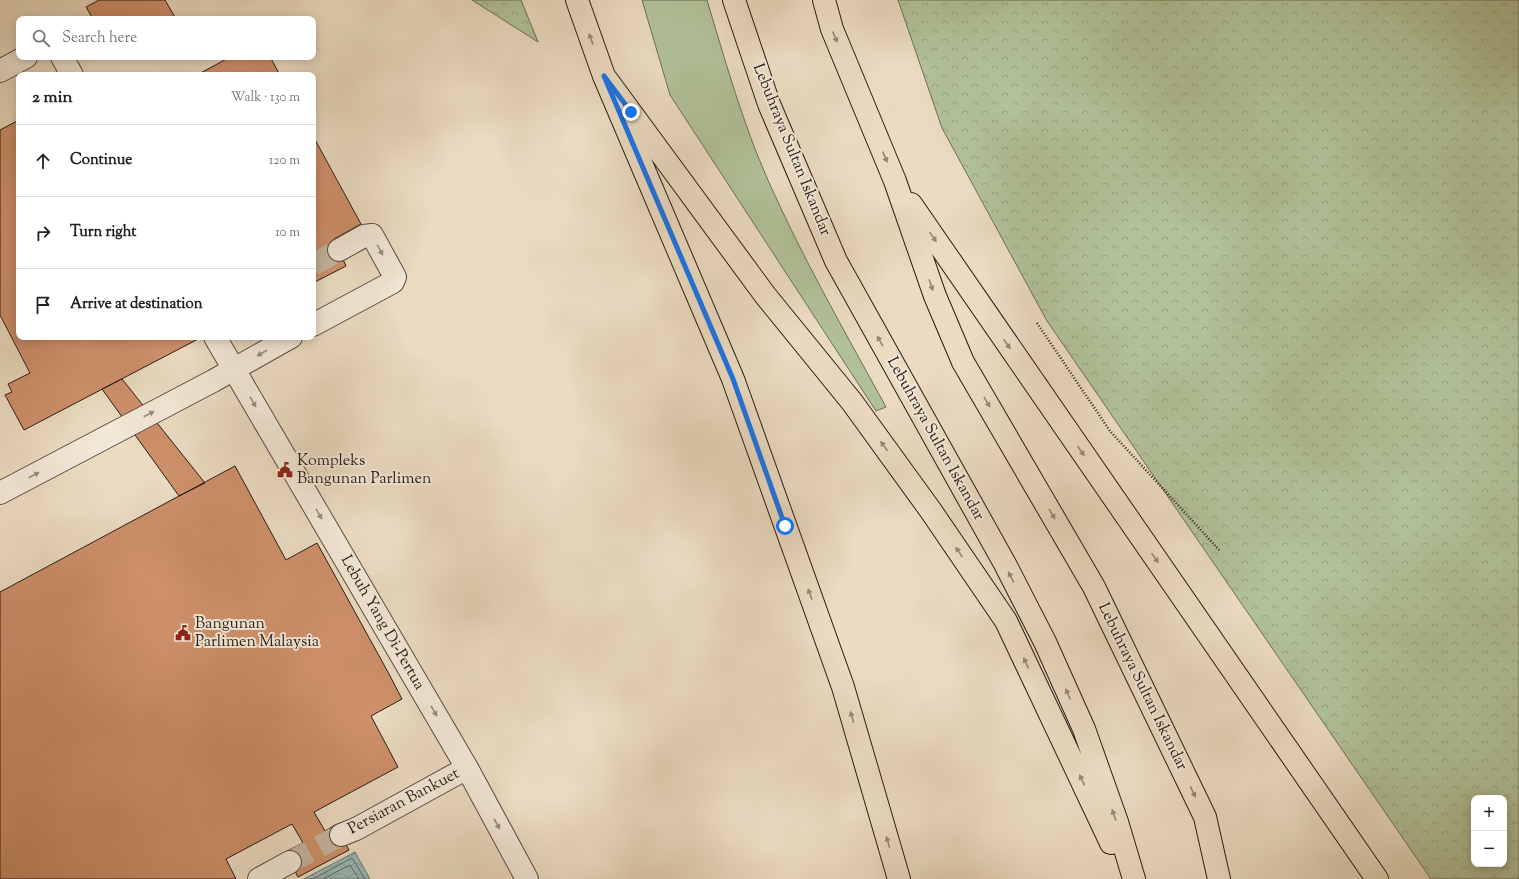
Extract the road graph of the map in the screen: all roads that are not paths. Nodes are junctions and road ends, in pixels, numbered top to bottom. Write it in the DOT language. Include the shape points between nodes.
graph roads {
  1 [pos="577,0"];
  2 [pos="734,0"];
  3 [pos="824,0"];
  4 [pos="20,60"];
  5 [pos="64,60"];
  6 [pos="0,71"];
  7 [pos="70,72"];
  8 [pos="604,76"];
  9 [pos="895,182"];
  10 [pos="339,250"];
  11 [pos="316,323"];
  12 [pos="218,340"];
  13 [pos="286,340"];
  14 [pos="233,369"];
  15 [pos="0,493"];
  16 [pos="467,768"];
  17 [pos="341,835"];
  18 [pos="290,862"];
  19 [pos="259,879"];
  20 [pos="527,879"];
  21 [pos="899,879"];
  22 [pos="1128,879"];
  23 [pos="1134,879"];
  24 [pos="1219,879"];
  25 [pos="1377,879"];
  8 -- 1 [label="main road, one-way"];
  23 -- 2 [label="main road, Lebuhraya Sultan Iskandar, one-way" via="1084,729 1052,657 1005,564 836,261 769,104"];
  3 -- 9 [label="main road, Lebuhraya Sultan Iskandar, one-way" via="832,29"];
  4 -- 6 [label="lane"];
  5 -- 7 [label="lane"];
  21 -- 8 [label="main road, one-way" via="843,687 733,379"];
  22 -- 8 [label="main road, one-way" via="1006,621 852,402 765,295"];
  9 -- 24 [label="main road, Lebuhraya Sultan Iskandar, one-way" via="934,296 963,362 1094,588 1205,817"];
  9 -- 25 [label="main road, one-way"];
  10 -- 11 [label="lane, one-way" via="364,236 372,235 395,277 393,282"];
  12 -- 14 [label="lane, Lebuh Yang Di-Pertua"];
  13 -- 14 [label="lane, one-way"];
  15 -- 14 [label="lane, one-way"];
  14 -- 16 [label="lane, Lebuh Yang Di-Pertua, one-way"];
  16 -- 17 [label="lane, Persiaran Bankuet"];
  16 -- 20 [label="lane, Lebuh Yang Di-Pertua, one-way"];
  18 -- 19 [label="lane"];
}
